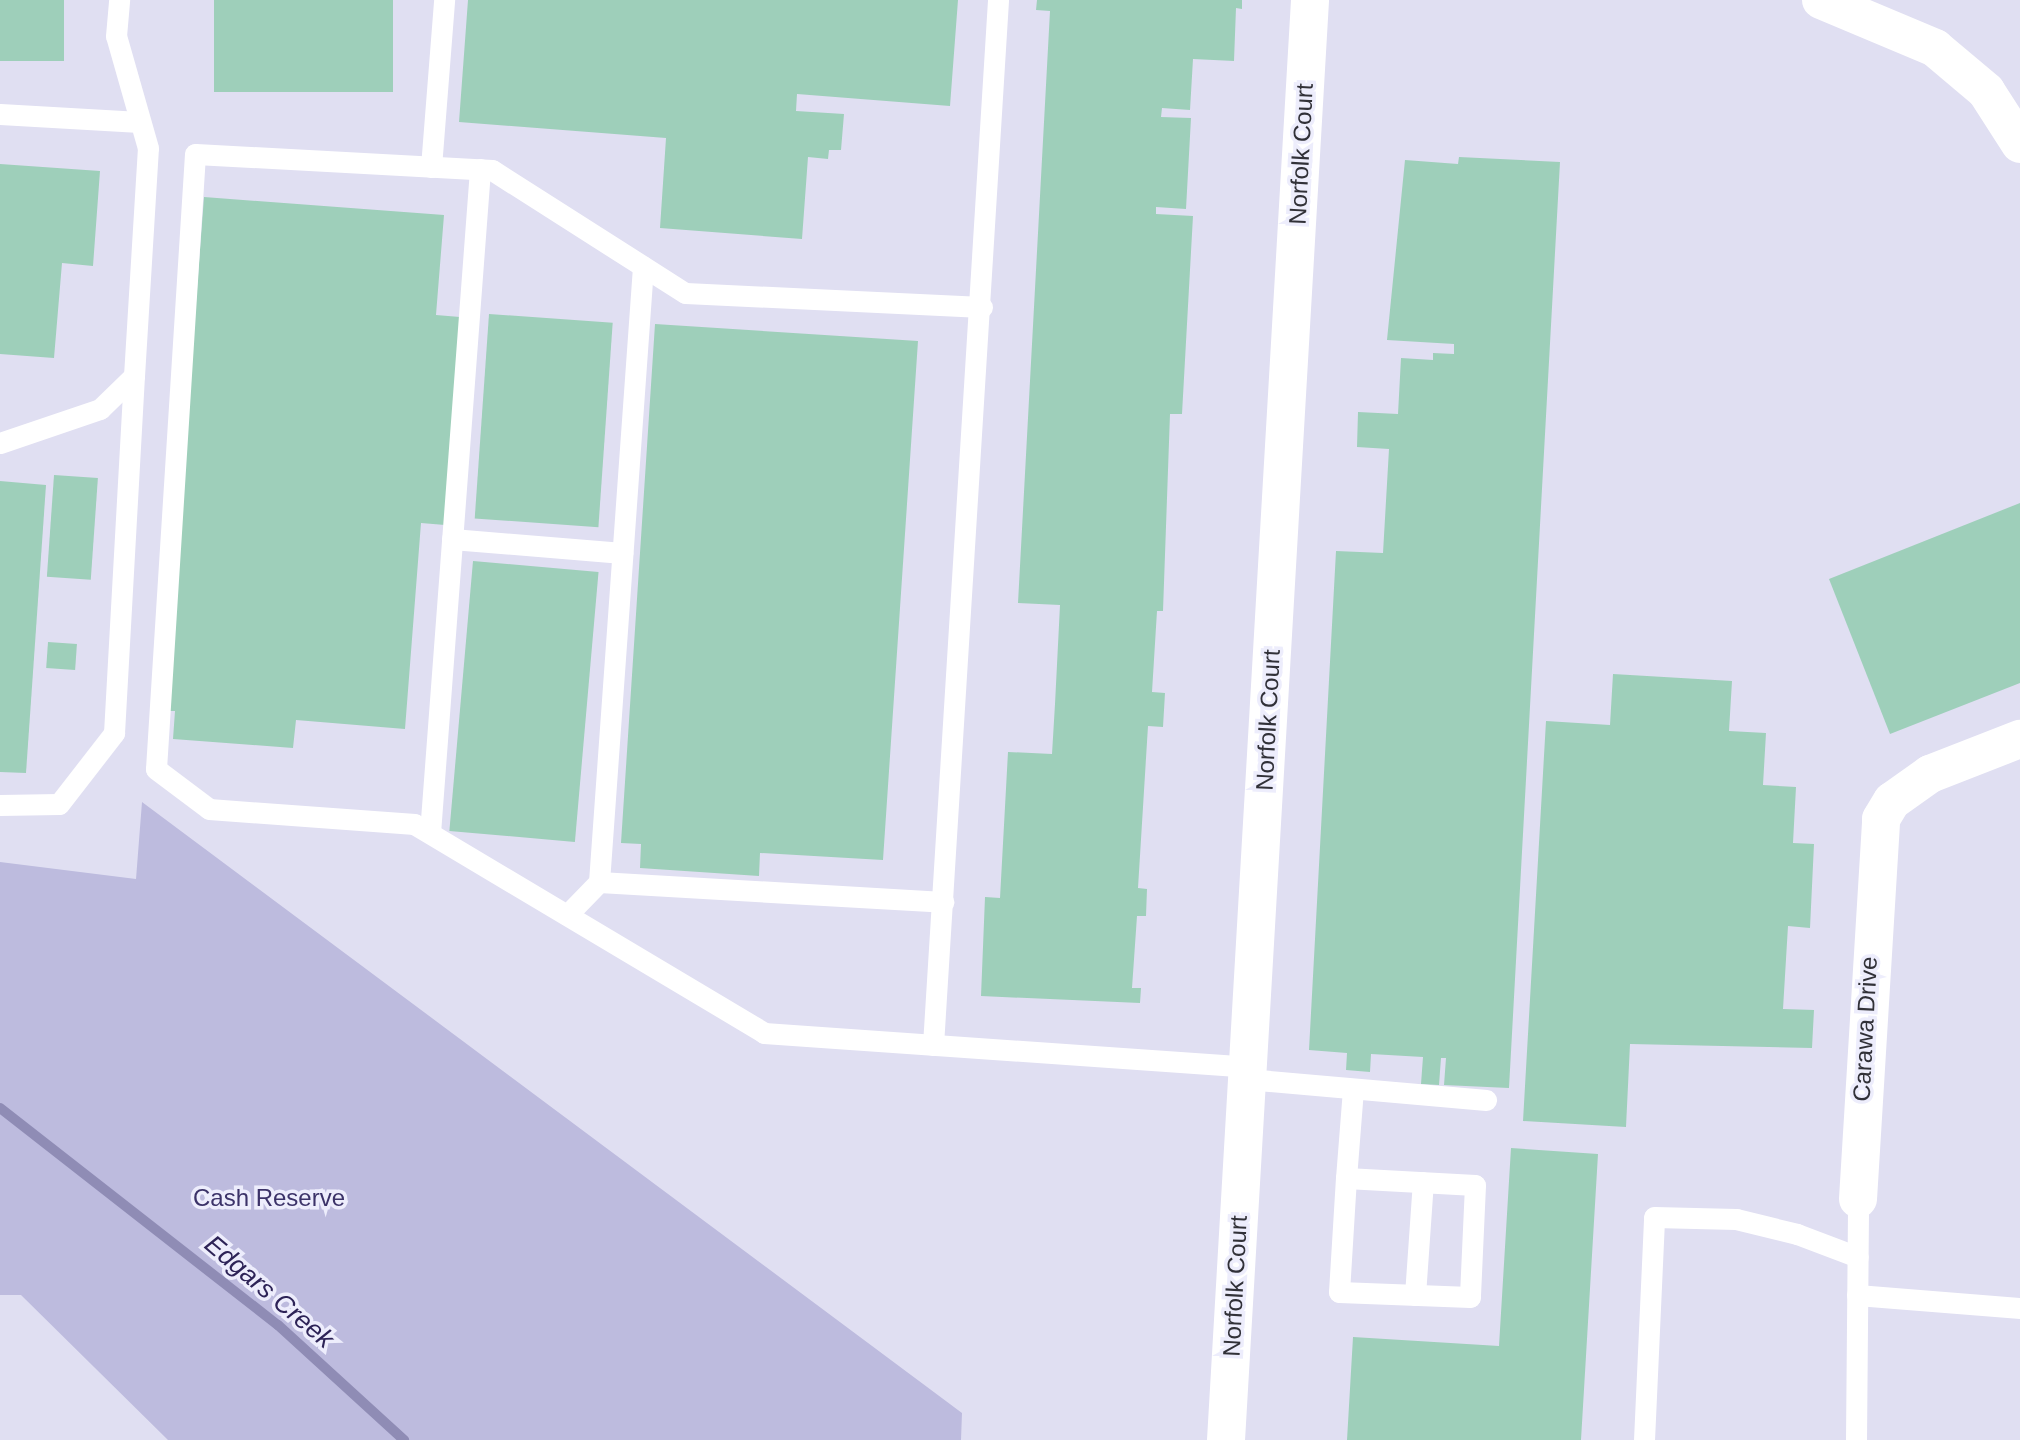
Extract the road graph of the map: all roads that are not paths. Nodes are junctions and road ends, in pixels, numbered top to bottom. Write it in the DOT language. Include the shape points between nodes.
graph roads {
  1 [pos="119,0"];
  2 [pos="444,0"];
  3 [pos="998,0"];
  4 [pos="1310,0"];
  5 [pos="1821,0"];
  6 [pos="0,114"];
  7 [pos="140,122"];
  8 [pos="2020,144"];
  9 [pos="431,167"];
  10 [pos="480,169"];
  11 [pos="643,267"];
  12 [pos="982,307"];
  13 [pos="134,376"];
  14 [pos="0,443"];
  15 [pos="452,539"];
  16 [pos="622,553"];
  17 [pos="2020,739"];
  18 [pos="0,805"];
  19 [pos="430,833"];
  20 [pos="599,882"];
  21 [pos="943,902"];
  22 [pos="567,915"];
  23 [pos="933,1045"];
  24 [pos="1248,1073"];
  25 [pos="1353,1090"];
  26 [pos="1486,1100"];
  27 [pos="1346,1178"];
  28 [pos="1423,1182"];
  29 [pos="1858,1199"];
  30 [pos="1858,1257"];
  31 [pos="1415,1295"];
  32 [pos="1857,1295"];
  33 [pos="2020,1308"];
  34 [pos="1226,1440"];
  35 [pos="1644,1440"];
  36 [pos="1856,1440"];
  1 -- 7 [label="lane" via="116,36"];
  2 -- 9 [label="lane"];
  3 -- 12 [label="lane"];
  4 -- 24 [label="street, Norfolk Court"];
  5 -- 8 [label="street" via="1935,48 1986,91"];
  6 -- 7 [label="lane"];
  7 -- 13 [label="lane" via="148,148"];
  9 -- 10 [label="lane"];
  9 -- 19 [label="lane" via="195,154 156,769 209,809 414,824"];
  10 -- 11 [label="lane" via="492,170"];
  10 -- 15 [label="lane"];
  11 -- 12 [label="lane" via="685,293"];
  11 -- 16 [label="lane"];
  12 -- 21 [label="lane"];
  13 -- 14 [label="lane" via="100,409"];
  13 -- 18 [label="lane" via="114,733 59,804"];
  15 -- 16 [label="lane"];
  15 -- 19 [label="lane"];
  16 -- 20 [label="lane"];
  17 -- 29 [label="street, Carawa Drive" via="1930,774 1892,801 1881,819"];
  19 -- 22 [label="lane"];
  20 -- 21 [label="lane"];
  20 -- 22 [label="lane"];
  21 -- 23 [label="lane"];
  22 -- 23 [label="lane" via="764,1033"];
  23 -- 24 [label="lane"];
  24 -- 25 [label="lane"];
  24 -- 34 [label="street, Norfolk Court"];
  25 -- 26 [label="lane"];
  25 -- 27 [label="lane"];
  27 -- 28 [label="lane"];
  27 -- 31 [label="lane" via="1339,1292"];
  28 -- 31 [label="lane"];
  28 -- 31 [label="lane" via="1475,1185 1470,1297"];
  29 -- 30 [label="lane, Carawa Drive"];
  30 -- 32 [label="lane, Carawa Drive"];
  30 -- 35 [label="lane" via="1797,1234 1736,1219 1654,1217"];
  32 -- 33 [label="lane"];
  32 -- 36 [label="lane, Carawa Drive"];
}
